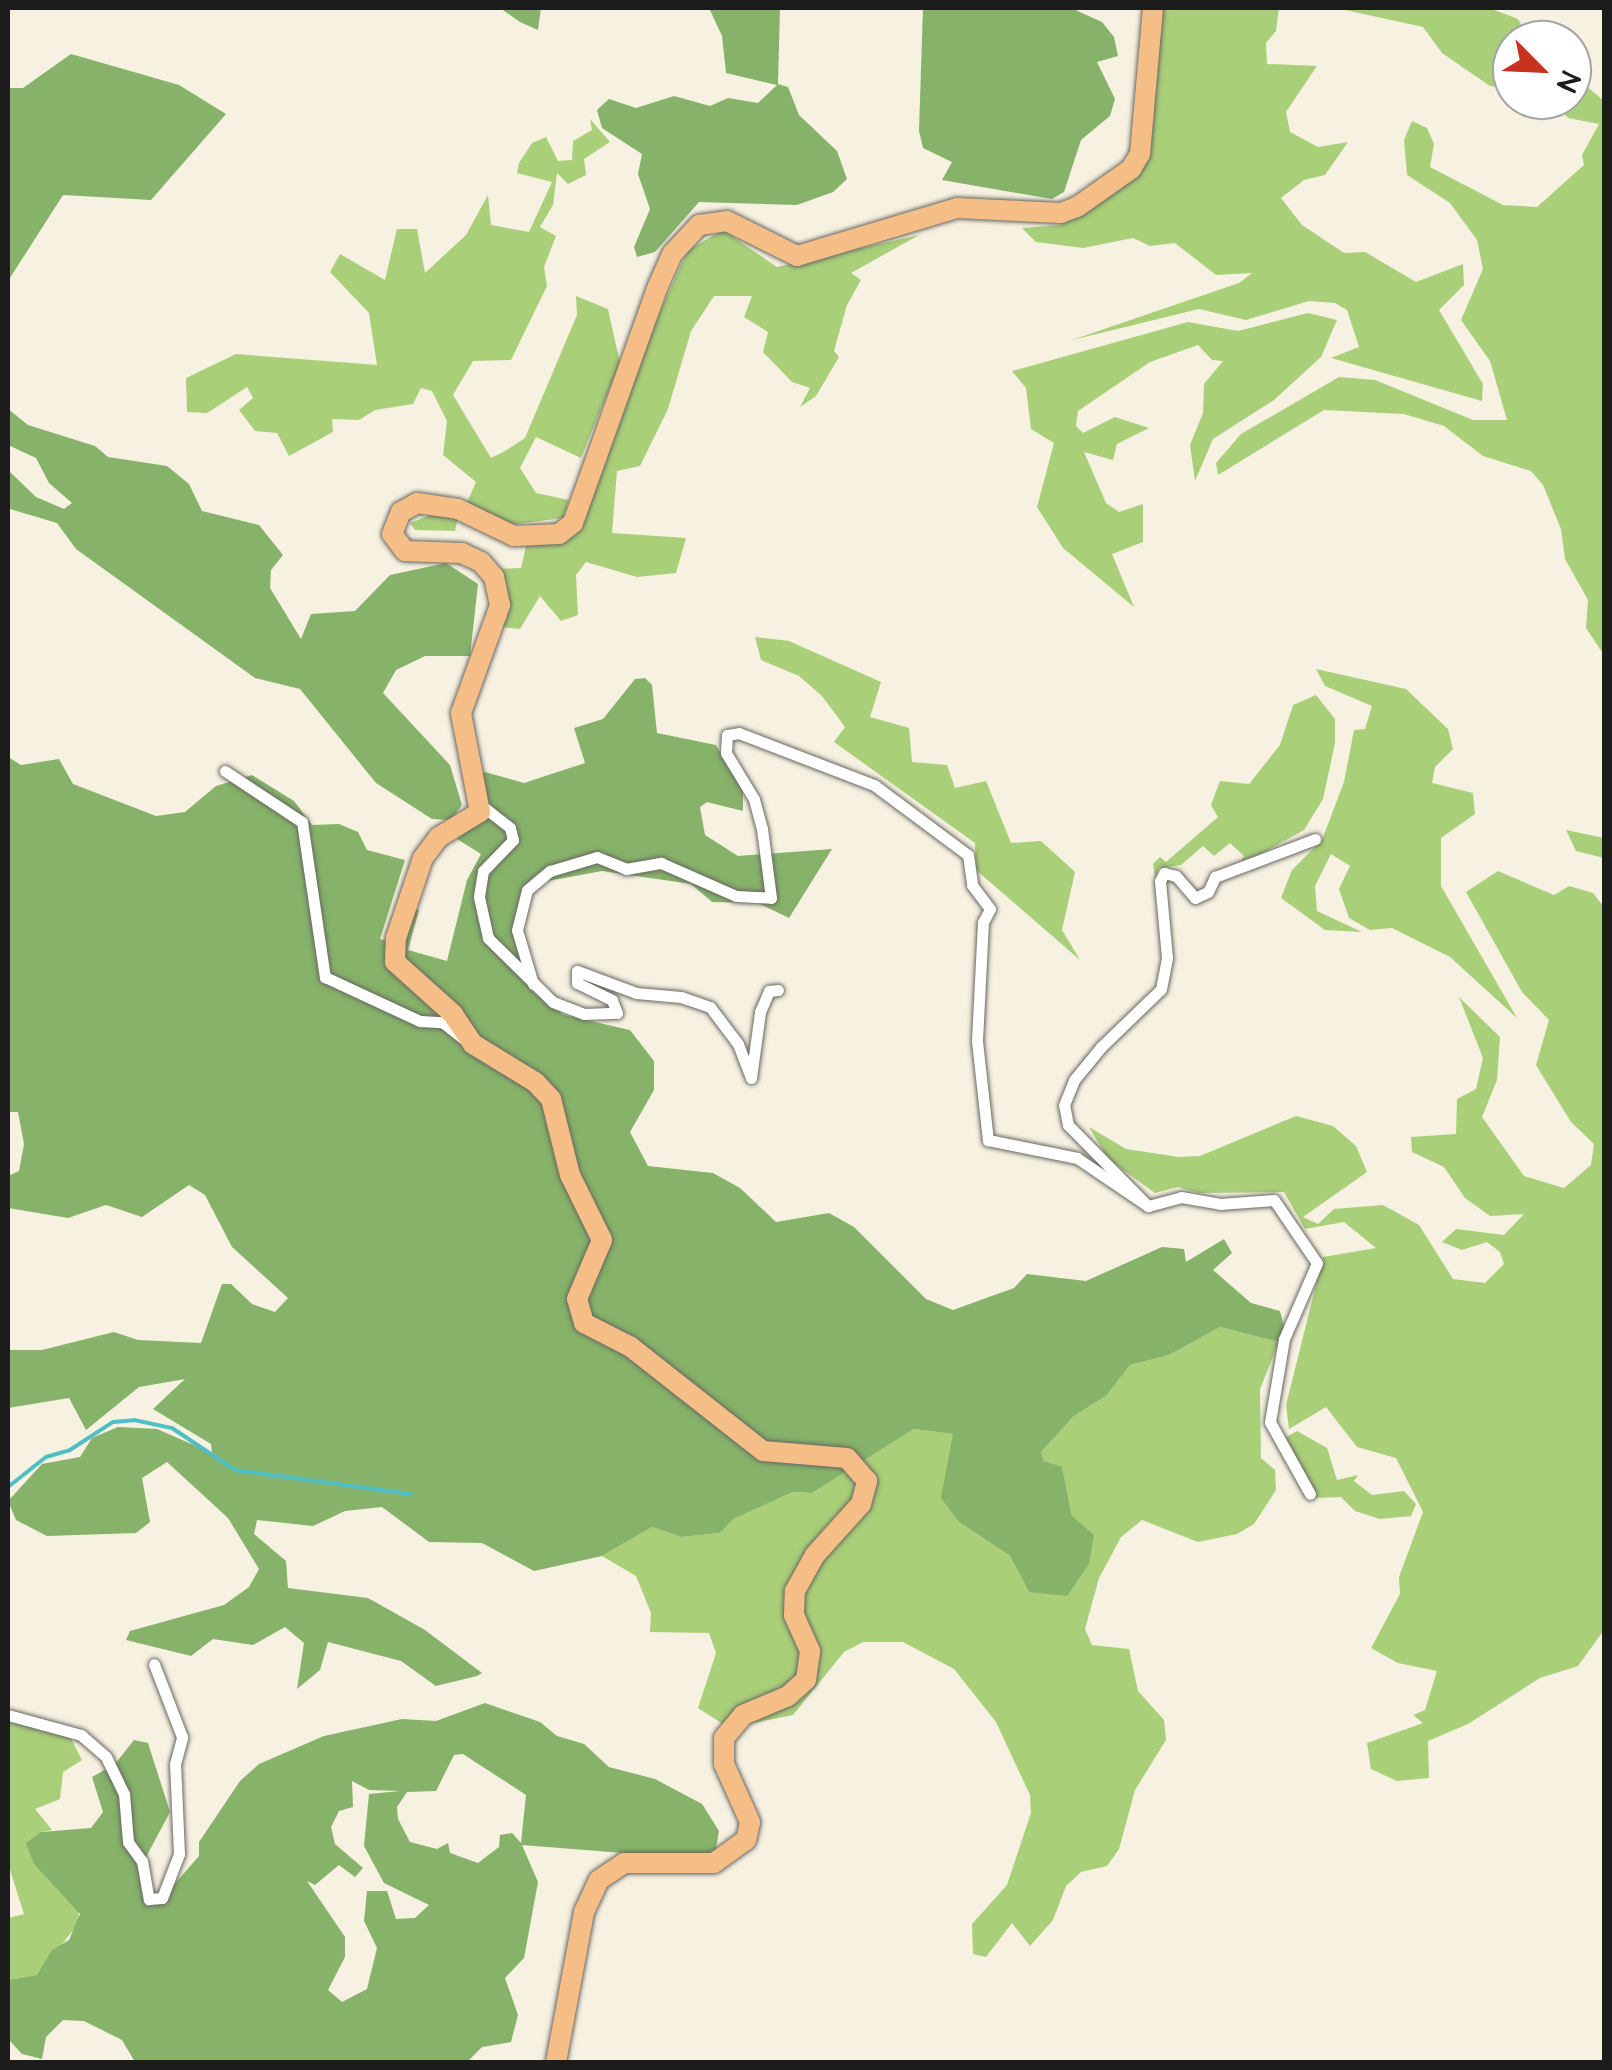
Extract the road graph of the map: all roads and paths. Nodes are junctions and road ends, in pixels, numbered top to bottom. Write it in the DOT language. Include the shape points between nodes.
graph roads {
  1 [pos="1153,8"];
  2 [pos="225,771"];
  3 [pos="481,805"];
  4 [pos="1315,839"];
  5 [pos="533,984"];
  6 [pos="778,990"];
  7 [pos="473,1044"];
  8 [pos="1148,1206"];
  9 [pos="1310,1494"];
  10 [pos="154,1664"];
  11 [pos="8,1715"];
  12 [pos="556,2062"];
  1 -- 3 [label="highway" via="1140,154 1131,169 1077,207 1062,214 958,208 797,256 727,221 699,225 673,253 658,286 573,523 558,534 514,536 434,502 401,512 392,534 397,545 417,555 462,553 481,562 499,593 496,622 461,713"];
  2 -- 7 [label="street" via="302,822 325,977 420,1020 442,1022"];
  3 -- 5 [label="street" via="510,828 513,840 483,871 483,922 488,938"];
  3 -- 7 [label="highway" via="475,818 429,847 394,948 398,966 454,1014"];
  4 -- 8 [label="street" via="1215,877 1208,892 1194,898 1176,876 1164,873 1160,881 1167,958 1161,990 1101,1047 1064,1104 1078,1138"];
  5 -- 6 [label="street" via="553,1002 606,1017 618,1006 576,983 577,971 636,994 682,997 710,1008 738,1044 750,1078 756,1075 760,1012 769,991"];
  5 -- 8 [label="street" via="517,930 527,890 550,870 597,857 626,869 661,863 736,896 771,898 754,800 724,743 739,734 814,760 874,785 968,854 972,885 990,909 983,922 977,1041 988,1140 1078,1158"];
  7 -- 12 [label="highway" via="544,1089 556,1111 570,1175 602,1240 577,1299 584,1323 631,1347 763,1451 847,1458 867,1481 862,1504 825,1542 794,1592 794,1615 810,1652 806,1680 788,1696 743,1715 724,1738 724,1764 750,1822 746,1840 724,1860 624,1862 598,1880 584,1912"];
  8 -- 9 [label="street" via="1182,1196 1220,1204 1274,1200 1317,1263 1284,1339 1270,1422"];
  10 -- 11 [label="street" via="182,1736 175,1764 179,1854 162,1898 149,1898 142,1861 128,1842 124,1794 106,1757 80,1735"];
}
